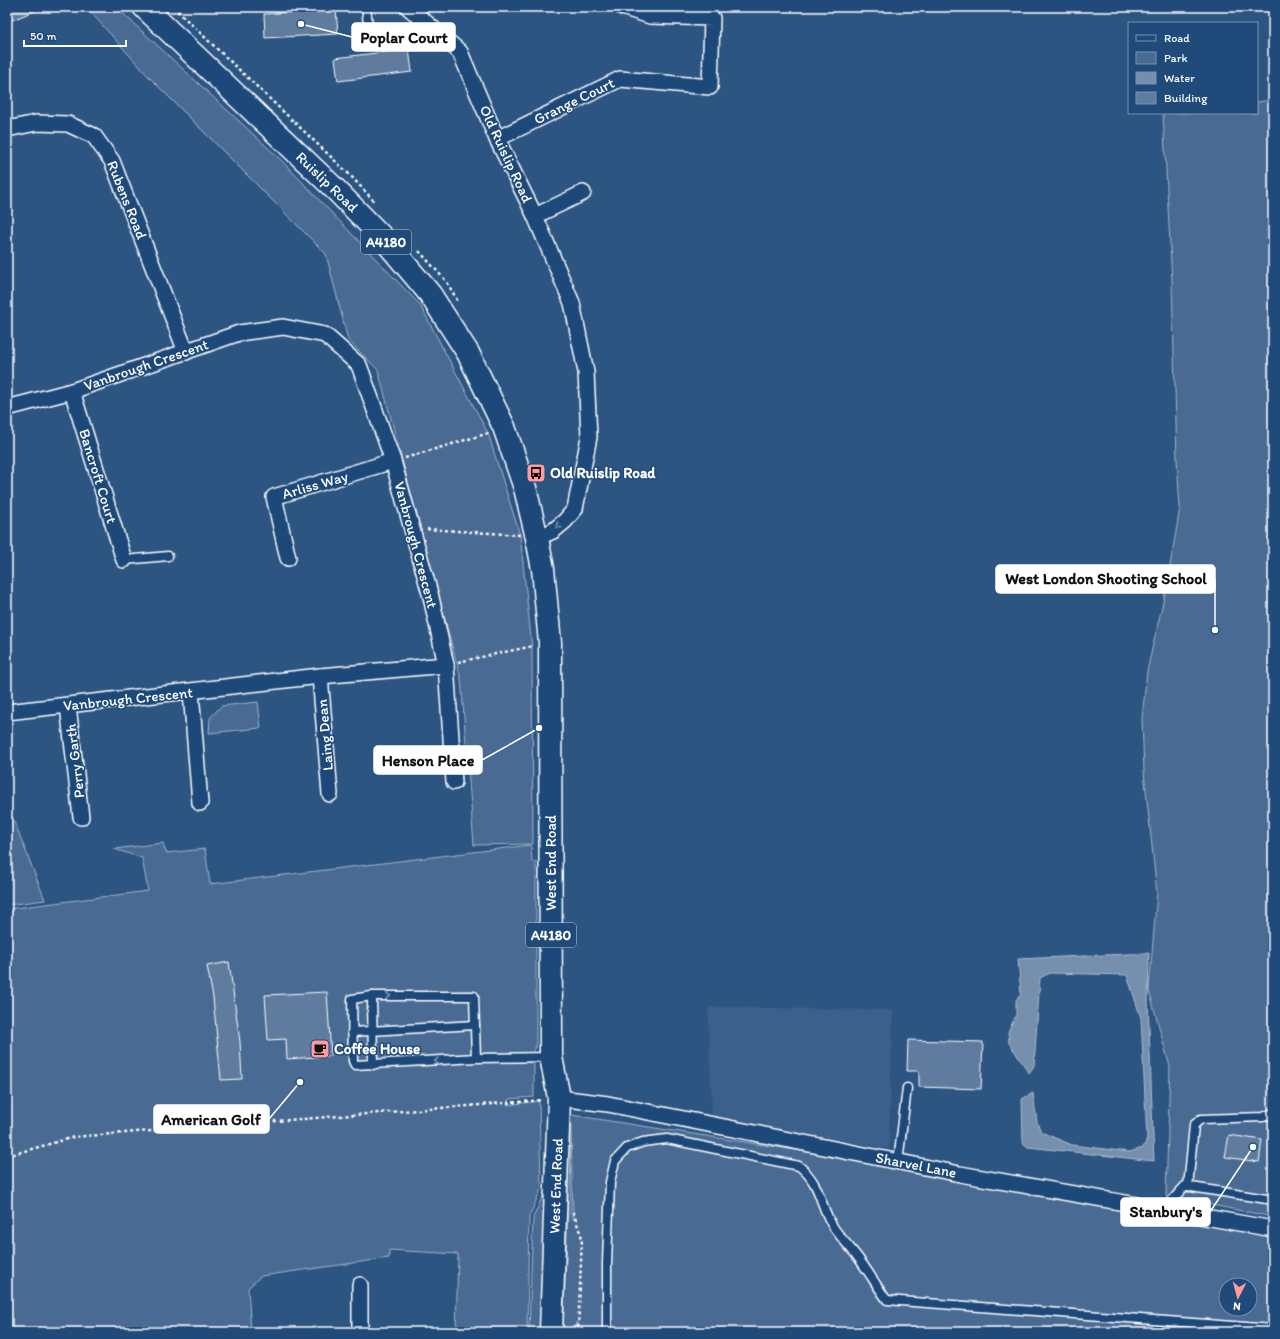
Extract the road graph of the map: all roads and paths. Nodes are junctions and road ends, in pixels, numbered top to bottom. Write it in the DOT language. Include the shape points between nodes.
graph roads {
  1 [pos="144,7"];
  2 [pos="366,7"];
  3 [pos="408,7"];
  4 [pos="622,7"];
  5 [pos="370,41"];
  6 [pos="7,129"];
  7 [pos="498,139"];
  8 [pos="583,193"];
  9 [pos="535,216"];
  10 [pos="186,352"];
  11 [pos="72,391"];
  12 [pos="7,408"];
  13 [pos="490,432"];
  14 [pos="393,461"];
  15 [pos="412,528"];
  16 [pos="530,539"];
  17 [pos="168,556"];
  18 [pos="288,558"];
  19 [pos="124,560"];
  20 [pos="536,646"];
  21 [pos="446,665"];
  22 [pos="320,676"];
  23 [pos="191,692"];
  24 [pos="68,706"];
  25 [pos="7,712"];
  26 [pos="454,782"];
  27 [pos="330,794"];
  28 [pos="200,803"];
  29 [pos="81,817"];
  30 [pos="372,996"];
  31 [pos="475,1025"];
  32 [pos="373,1030"];
  33 [pos="352,1032"];
  34 [pos="551,1057"];
  35 [pos="476,1058"];
  36 [pos="374,1065"];
  37 [pos="907,1088"];
  38 [pos="560,1098"];
  39 [pos="1273,1113"];
  40 [pos="7,1156"];
  41 [pos="898,1162"];
  42 [pos="1188,1187"];
  43 [pos="1273,1200"];
  44 [pos="572,1209"];
  45 [pos="1163,1210"];
  46 [pos="1273,1229"];
  47 [pos="360,1285"];
  48 [pos="1273,1329"];
  49 [pos="360,1332"];
  50 [pos="551,1332"];
  51 [pos="578,1332"];
  52 [pos="607,1332"];
  1 -- 16 [label="main road, Ruislip Road / A4180" via="336,190 382,237 430,294 468,352 502,422 525,488"];
  2 -- 5 [label="lane"];
  3 -- 7 [label="street, Old Ruislip Road" via="460,52"];
  4 -- 7 [label="street, Grange Court" via="650,16 712,18 710,87 620,79"];
  6 -- 10 [label="street, Rubens Road" via="36,123 68,124 94,136 112,161"];
  7 -- 9 [label="street, Old Ruislip Road"];
  8 -- 9 [label="street"];
  9 -- 16 [label="street, Old Ruislip Road, one-way" via="572,303 586,372 589,437 575,508 565,521 553,530"];
  10 -- 11 [label="street, Vanbrough Crescent"];
  10 -- 14 [label="street, Vanbrough Crescent" via="239,333 283,327 325,335 359,365"];
  11 -- 12 [label="street, Vanbrough Crescent"];
  11 -- 19 [label="street, Bancroft Court"];
  13 -- 14 [label="path"];
  14 -- 15 [label="street, Vanbrough Crescent"];
  14 -- 18 [label="street, Arliss Way" via="274,497"];
  15 -- 16 [label="path" via="522,534"];
  15 -- 21 [label="street, Vanbrough Crescent"];
  16 -- 34 [label="main road, West End Road / A4180" via="543,569 550,643"];
  17 -- 19 [label="lane"];
  20 -- 21 [label="path"];
  21 -- 22 [label="street, Vanbrough Crescent"];
  21 -- 26 [label="street"];
  22 -- 23 [label="street, Vanbrough Crescent"];
  22 -- 27 [label="street, Laing Dean"];
  23 -- 24 [label="street, Vanbrough Crescent"];
  23 -- 28 [label="street"];
  24 -- 25 [label="street, Vanbrough Crescent"];
  24 -- 29 [label="street, Perry Garth"];
  30 -- 31 [label="lane, one-way" via="474,996"];
  30 -- 32 [label="lane"];
  30 -- 33 [label="lane" via="352,999"];
  31 -- 32 [label="lane"];
  31 -- 35 [label="lane"];
  32 -- 33 [label="lane"];
  32 -- 36 [label="lane"];
  33 -- 36 [label="lane" via="355,1065"];
  34 -- 35 [label="lane"];
  34 -- 38 [label="main road, West End Road / A4180"];
  35 -- 36 [label="lane, one-way"];
  37 -- 41 [label="lane"];
  38 -- 40 [label="path" via="74,1137"];
  38 -- 41 [label="street, Sharvel Lane" via="601,1103"];
  38 -- 50 [label="main road, West End Road / A4180"];
  39 -- 42 [label="lane" via="1263,1117 1201,1119 1194,1125"];
  41 -- 45 [label="street, Sharvel Lane"];
  42 -- 43 [label="lane"];
  42 -- 45 [label="lane" via="1185,1186"];
  44 -- 51 [label="path" via="582,1238"];
  45 -- 46 [label="street, Sharvel Lane"];
  47 -- 49 [label="street"];
  48 -- 52 [label="lane" via="887,1300 835,1229 809,1174 798,1166 667,1139 643,1142 627,1148 615,1161 610,1182"];
}
